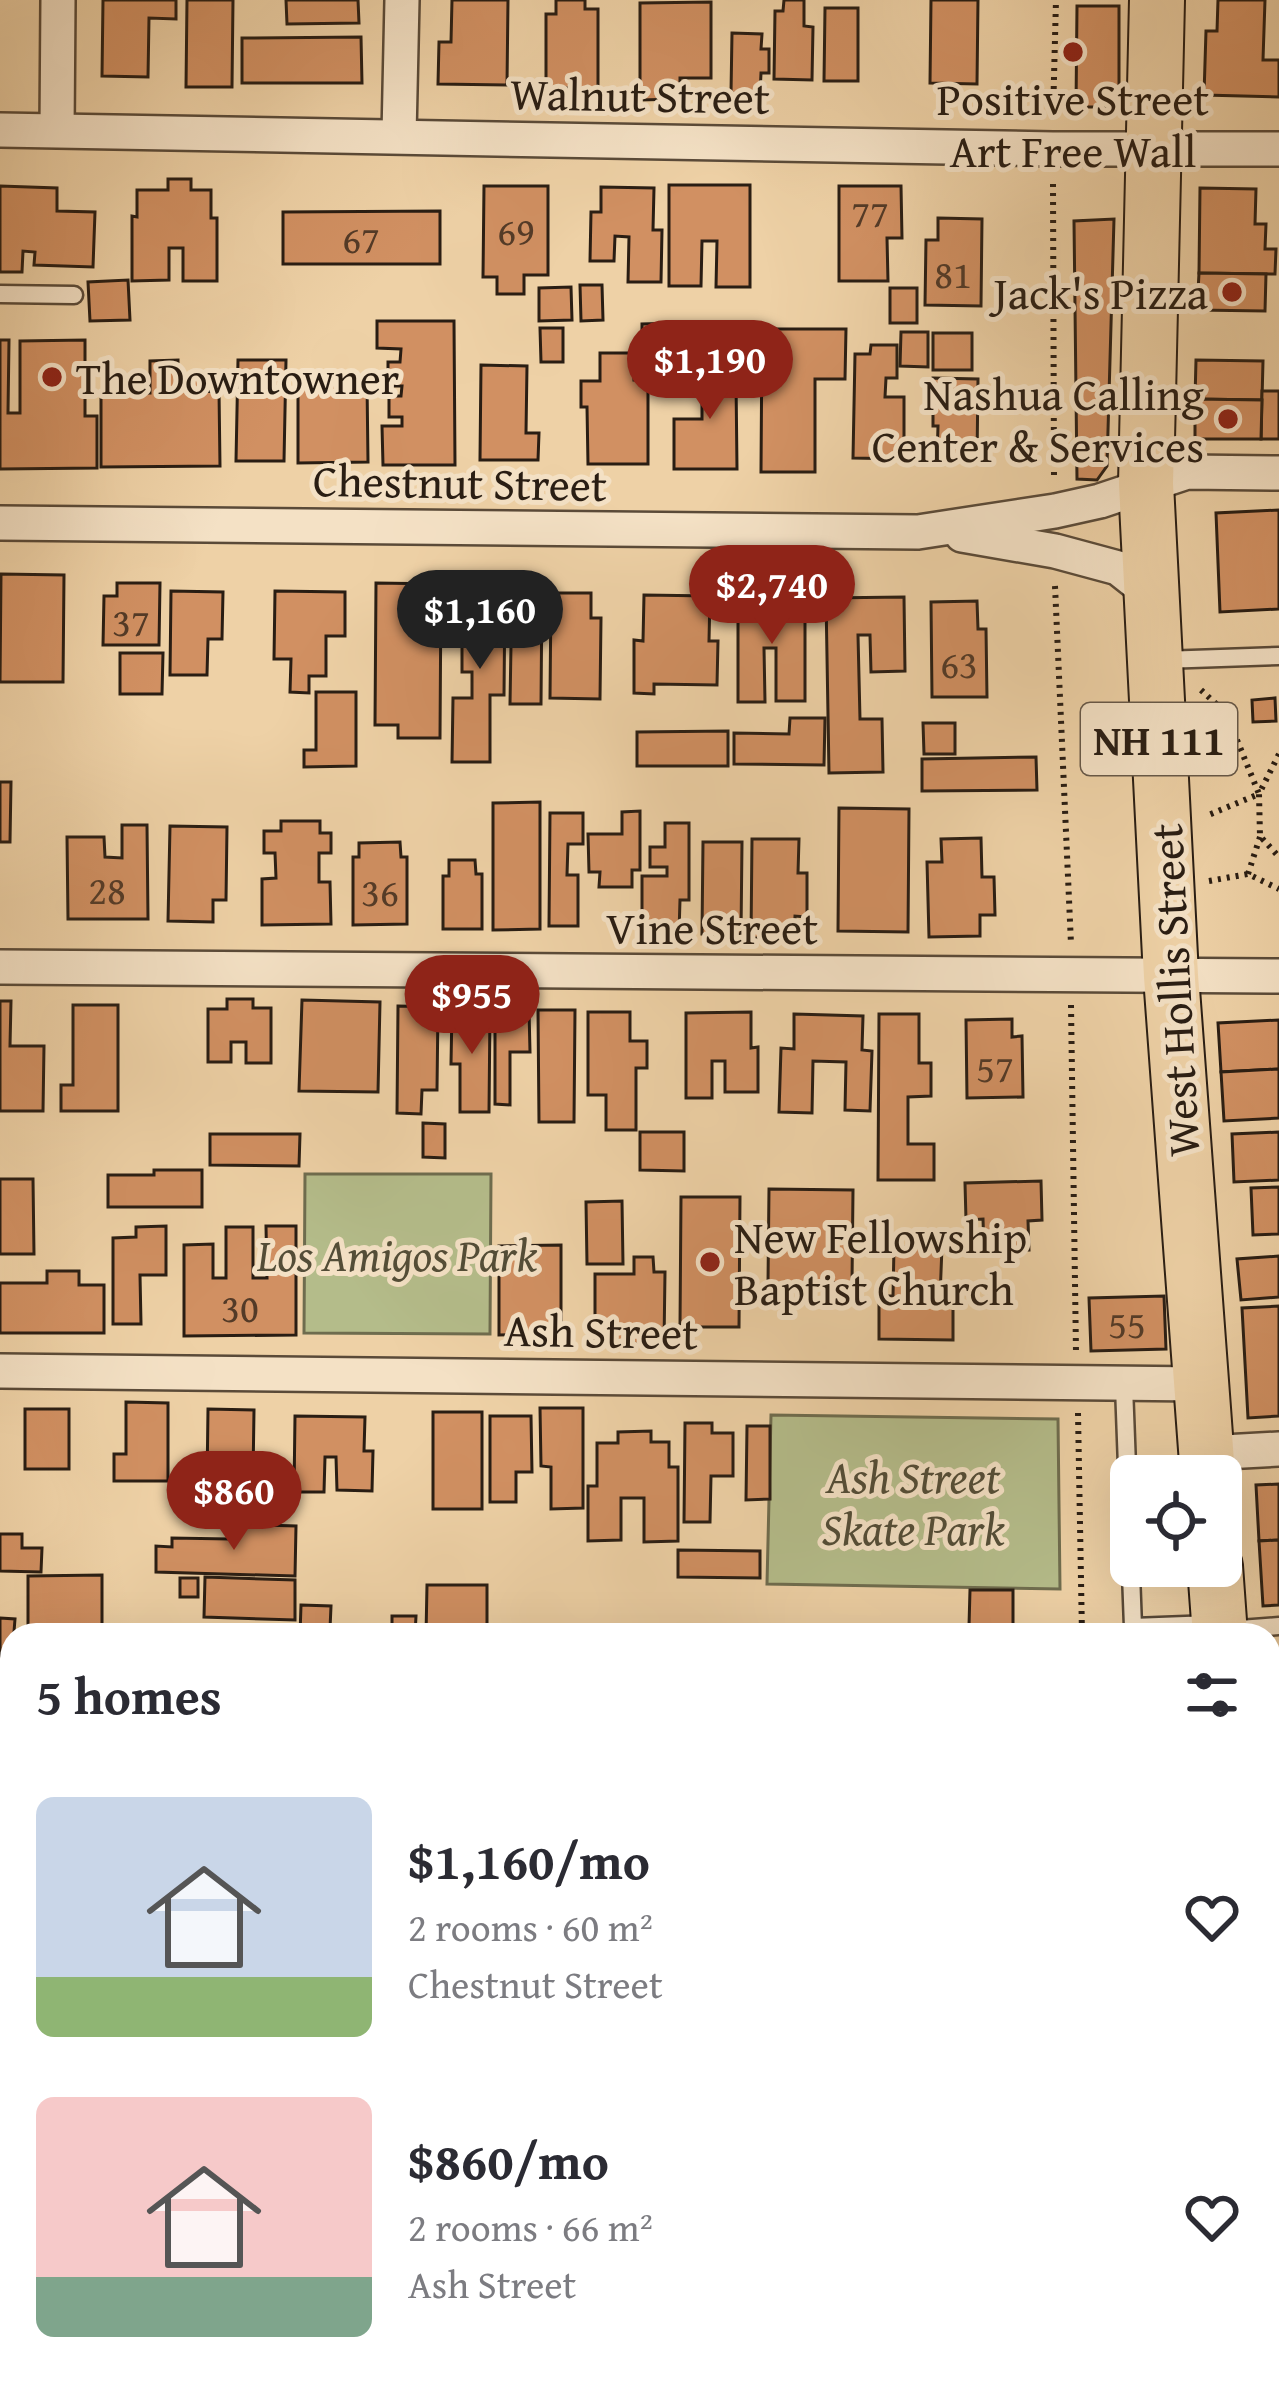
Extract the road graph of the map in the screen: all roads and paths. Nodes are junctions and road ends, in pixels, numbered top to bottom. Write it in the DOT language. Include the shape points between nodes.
graph roads {
  1 [pos="58,0"];
  2 [pos="401,0"];
  3 [pos="1056,0"];
  4 [pos="1156,0"];
  5 [pos="0,130"];
  6 [pos="57,130"];
  7 [pos="400,135"];
  8 [pos="1155,149"];
  9 [pos="1279,149"];
  10 [pos="1053,165"];
  11 [pos="0,294"];
  12 [pos="74,295"];
  13 [pos="1279,472"];
  14 [pos="1146,484"];
  15 [pos="1055,511"];
  16 [pos="0,523"];
  17 [pos="918,532"];
  18 [pos="1055,566"];
  19 [pos="1151,594"];
  20 [pos="1279,656"];
  21 [pos="1175,672"];
  22 [pos="1279,754"];
  23 [pos="1259,794"];
  24 [pos="1203,817"];
  25 [pos="1260,836"];
  26 [pos="1279,857"];
  27 [pos="1248,874"];
  28 [pos="1207,881"];
  29 [pos="1279,889"];
  30 [pos="0,967"];
  31 [pos="1071,974"];
  32 [pos="1171,976"];
  33 [pos="1279,976"];
  34 [pos="0,1370"];
  35 [pos="1200,1384"];
  36 [pos="1077,1385"];
  37 [pos="1124,1386"];
  38 [pos="1279,1449"];
  39 [pos="1128,1455"];
  40 [pos="1206,1455"];
  41 [pos="1242,1457"];
  42 [pos="1132,1587"];
  43 [pos="1217,1587"];
  44 [pos="1082,1623"];
  45 [pos="1133,1623"];
  46 [pos="1219,1623"];
  1 -- 6 [label="street"];
  2 -- 7 [label="street"];
  3 -- 10 [label="path"];
  4 -- 8 [label="main road, West Hollis Street / NH 111"];
  5 -- 6 [label="street, Walnut Street"];
  6 -- 7 [label="street, Walnut Street"];
  7 -- 10 [label="street, Walnut Street"];
  8 -- 9 [label="street, Walnut Street"];
  8 -- 10 [label="street, Walnut Street"];
  8 -- 14 [label="main road, West Hollis Street / NH 111"];
  10 -- 15 [label="path"];
  11 -- 12 [label="lane"];
  13 -- 14 [label="street, Chestnut Street" via="1187,472"];
  14 -- 15 [label="street, Chestnut Street"];
  14 -- 19 [label="main road, West Hollis Street / NH 111"];
  15 -- 17 [label="street, Chestnut Street"];
  16 -- 17 [label="street, Chestnut Street"];
  17 -- 18 [label="street, Chestnut Street" via="972,536"];
  18 -- 19 [label="street, Chestnut Street" via="1118,568"];
  18 -- 31 [label="path"];
  19 -- 21 [label="main road, West Hollis Street / NH 111"];
  20 -- 21 [label="lane"];
  21 -- 23 [label="path" via="1226,713"];
  21 -- 32 [label="main road, West Hollis Street / NH 111"];
  22 -- 23 [label="path"];
  23 -- 24 [label="path"];
  23 -- 25 [label="path"];
  25 -- 26 [label="path"];
  25 -- 27 [label="path"];
  27 -- 28 [label="path"];
  27 -- 29 [label="path"];
  30 -- 31 [label="street, Vine Street"];
  31 -- 32 [label="street, Vine Street"];
  31 -- 36 [label="path"];
  32 -- 33 [label="street, Vine Street"];
  32 -- 35 [label="main road, West Hollis Street / NH 111"];
  34 -- 36 [label="street, Ash Street"];
  35 -- 37 [label="street, Ash Street"];
  35 -- 40 [label="main road, West Hollis Street / NH 111"];
  36 -- 37 [label="street, Ash Street"];
  36 -- 44 [label="path"];
  37 -- 39 [label="lane"];
  38 -- 41 [label="street"];
  42 -- 45 [label="lane"];
  43 -- 46 [label="main road"];
}
